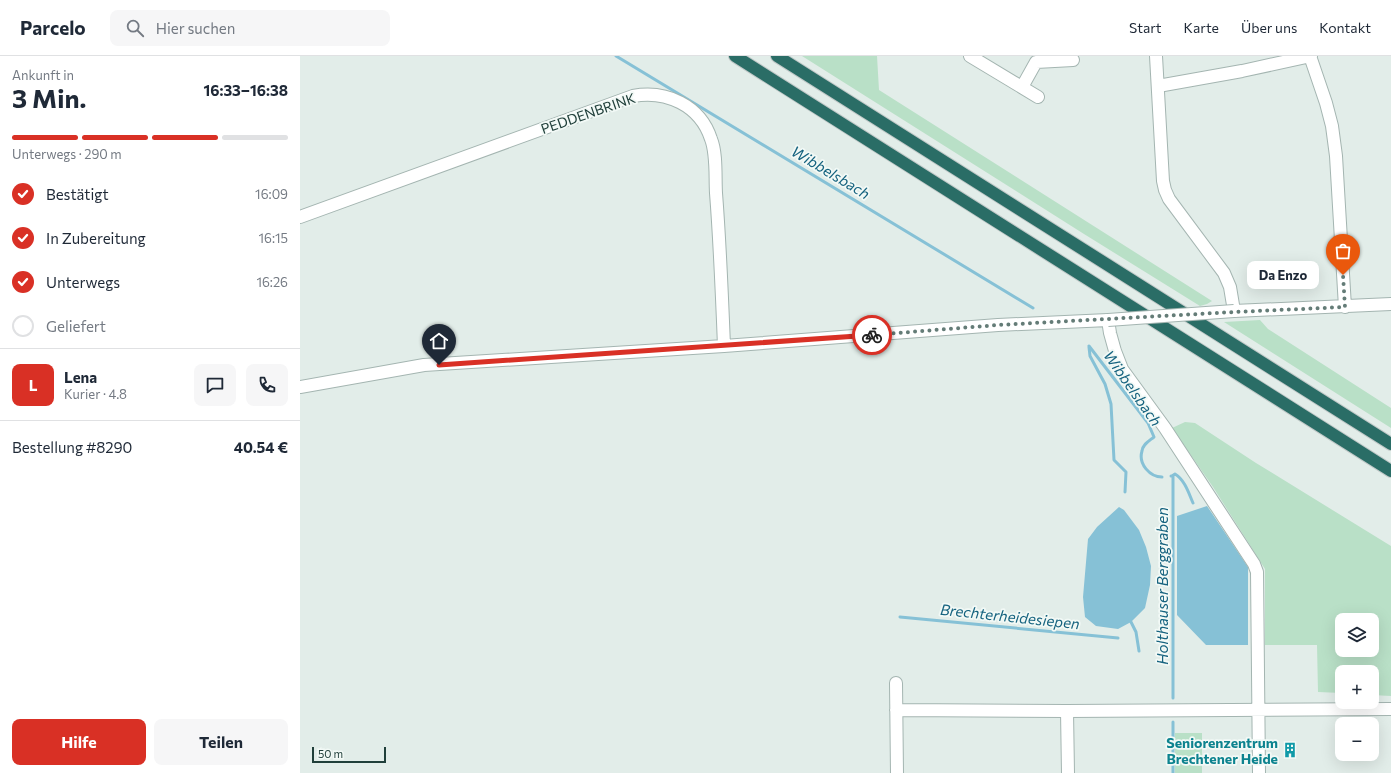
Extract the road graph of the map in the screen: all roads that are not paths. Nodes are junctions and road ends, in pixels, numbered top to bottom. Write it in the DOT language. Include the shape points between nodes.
graph roads {
  1 [pos="735,56"];
  2 [pos="778,56"];
  3 [pos="970,56"];
  4 [pos="1156,56"];
  5 [pos="1310,56"];
  6 [pos="1073,60"];
  7 [pos="1158,86"];
  8 [pos="1022,87"];
  9 [pos="1038,97"];
  10 [pos="300,217"];
  11 [pos="1391,304"];
  12 [pos="1345,307"];
  13 [pos="1237,310"];
  14 [pos="1108,320"];
  15 [pos="724,346"];
  16 [pos="300,387"];
  17 [pos="1391,444"];
  18 [pos="1391,471"];
  19 [pos="896,683"];
  20 [pos="896,710"];
  21 [pos="1258,710"];
  22 [pos="1391,710"];
  23 [pos="1067,711"];
  24 [pos="897,773"];
  25 [pos="1068,773"];
  26 [pos="1259,773"];
  1 -- 18 [label="highway"];
  2 -- 17 [label="highway"];
  3 -- 8 [label="street"];
  4 -- 7 [label="street"];
  5 -- 7 [label="street"];
  5 -- 12 [label="street" via="1332,126"];
  6 -- 8 [label="street" via="1036,62"];
  7 -- 13 [label="street" via="1165,190 1224,273"];
  8 -- 9 [label="street"];
  10 -- 15 [label="street, PEDDENBRINK" via="633,96 645,94 673,99 691,109 705,126 713,148"];
  11 -- 12 [label="street"];
  12 -- 13 [label="street"];
  13 -- 14 [label="street, bridge"];
  14 -- 15 [label="street" via="998,325"];
  14 -- 21 [label="street" via="1122,369 1165,428 1254,564 1257,572"];
  15 -- 16 [label="street" via="424,366"];
  19 -- 20 [label="street"];
  20 -- 23 [label="street"];
  20 -- 24 [label="street"];
  21 -- 22 [label="street"];
  21 -- 23 [label="street"];
  21 -- 26 [label="street"];
  23 -- 25 [label="street"];
}
